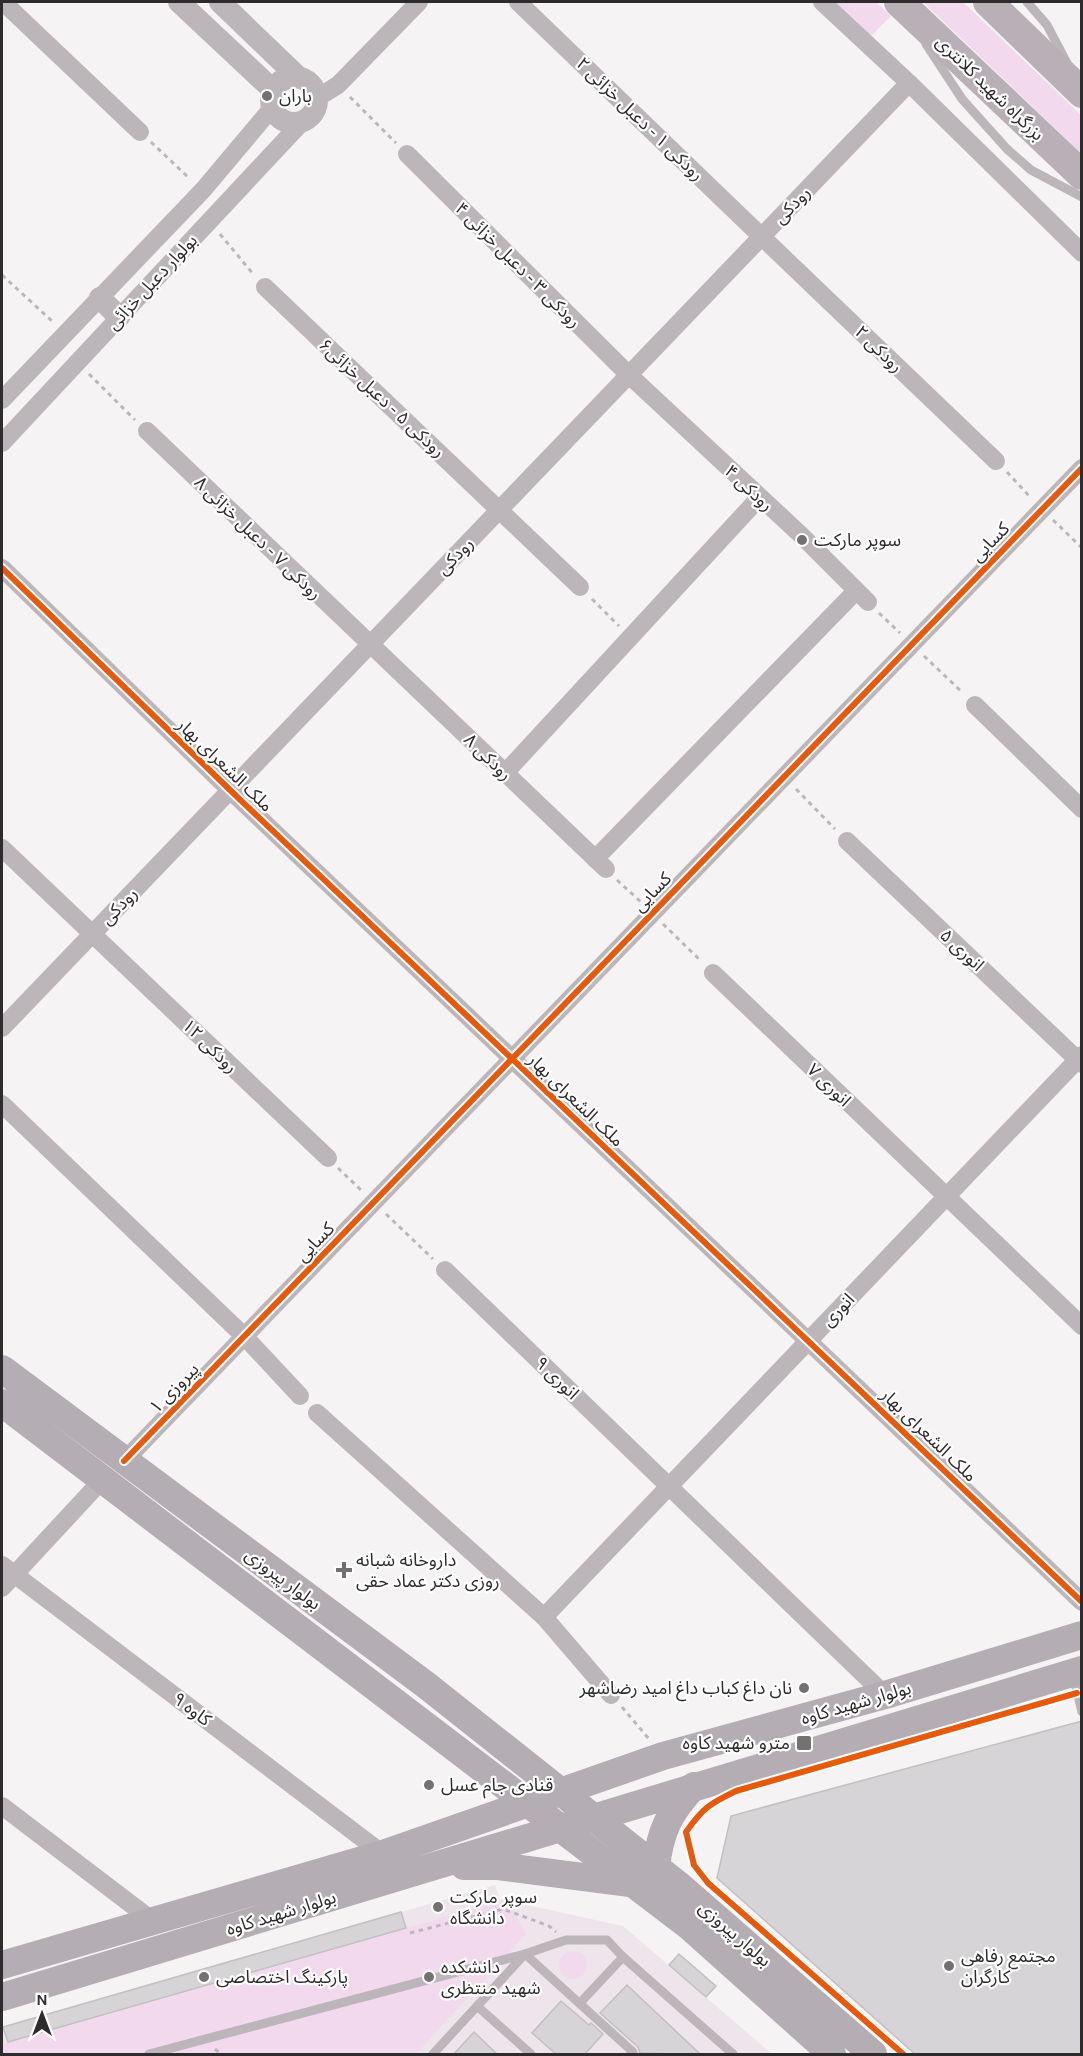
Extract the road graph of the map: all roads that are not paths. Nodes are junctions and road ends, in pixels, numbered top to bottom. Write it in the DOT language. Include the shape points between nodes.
graph roads {
  1 [pos="3,2"];
  2 [pos="179,2"];
  3 [pos="220,2"];
  4 [pos="419,2"];
  5 [pos="518,2"];
  6 [pos="822,2"];
  7 [pos="988,2"];
  8 [pos="1027,2"];
  9 [pos="902,3"];
  10 [pos="298,77"];
  11 [pos="909,83"];
  12 [pos="1082,91"];
  13 [pos="317,98"];
  14 [pos="272,99"];
  15 [pos="302,122"];
  16 [pos="140,132"];
  17 [pos="407,154"];
  18 [pos="1082,175"];
  19 [pos="1082,197"];
  20 [pos="762,237"];
  21 [pos="1082,253"];
  22 [pos="265,287"];
  23 [pos="100,298"];
  24 [pos="119,317"];
  25 [pos="629,375"];
  26 [pos="2,400"];
  27 [pos="147,431"];
  28 [pos="2,443"];
  29 [pos="996,461"];
  30 [pos="1082,468"];
  31 [pos="759,498"];
  32 [pos="500,510"];
  33 [pos="2,568"];
  34 [pos="580,587"];
  35 [pos="370,644"];
  36 [pos="975,705"];
  37 [pos="505,773"];
  38 [pos="230,790"];
  39 [pos="1082,809"];
  40 [pos="847,841"];
  41 [pos="2,848"];
  42 [pos="601,864"];
  43 [pos="92,933"];
  44 [pos="713,973"];
  45 [pos="2,1028"];
  46 [pos="512,1060"];
  47 [pos="1080,1060"];
  48 [pos="2,1104"];
  49 [pos="328,1158"];
  50 [pos="946,1197"];
  51 [pos="445,1270"];
  52 [pos="1082,1326"];
  53 [pos="245,1337"];
  54 [pos="808,1341"];
  55 [pos="2,1369"];
  56 [pos="300,1396"];
  57 [pos="2,1403"];
  58 [pos="317,1413"];
  59 [pos="114,1470"];
  60 [pos="669,1486"];
  61 [pos="8,1570"];
  62 [pos="2,1588"];
  63 [pos="1082,1602"];
  64 [pos="544,1617"];
  65 [pos="1082,1635"];
  66 [pos="1077,1672"];
  67 [pos="611,1695"];
  68 [pos="885,1695"];
  69 [pos="1082,1712"];
  70 [pos="478,1766"];
  71 [pos="694,1786"];
  72 [pos="561,1792"];
  73 [pos="528,1804"];
  74 [pos="2,1806"];
  75 [pos="594,1817"];
  76 [pos="471,1823"];
  77 [pos="560,1828"];
  78 [pos="383,1854"];
  79 [pos="435,1866"];
  80 [pos="656,1867"];
  81 [pos="633,1883"];
  82 [pos="153,1921"];
  83 [pos="525,1954"];
  84 [pos="623,1957"];
  85 [pos="2,1965"];
  86 [pos="2,1997"];
  87 [pos="580,2003"];
  88 [pos="477,2006"];
  89 [pos="149,2055"];
  90 [pos="433,2055"];
  91 [pos="531,2055"];
  92 [pos="631,2055"];
  93 [pos="733,2055"];
  94 [pos="832,2055"];
  95 [pos="873,2055"];
  1 -- 16 [label="street"];
  2 -- 14 [label="street"];
  3 -- 10 [label="street"];
  4 -- 13 [label="street" via="338,85"];
  5 -- 20 [label="street, رودکی ۱ - دعبل خزائی ۲"];
  6 -- 11 [label="street"];
  7 -- 12 [label="highway"];
  8 -- 12 [label="lane" via="1047,25"];
  9 -- 18 [label="highway, بزرگراه شهید کلانتری"];
  9 -- 19 [label="lane" via="962,99 1007,149 1031,170"];
  10 -- 13 [label="street" via="313,87"];
  10 -- 14 [label="street" via="280,81"];
  11 -- 20 [label="street, رودکی"];
  11 -- 21 [label="street"];
  13 -- 15 [label="street" via="312,115"];
  14 -- 15 [label="street" via="274,113 284,121"];
  14 -- 23 [label="street, بولوار دعبل خزائی" via="203,190"];
  15 -- 24 [label="street, بولوار دعبل خزائی"];
  17 -- 25 [label="street, رودکی ۳ - دعبل خزائی ۴"];
  20 -- 25 [label="street, رودکی"];
  20 -- 29 [label="street, رودکی ۲"];
  22 -- 32 [label="street, رودکی ۵ - دعبل خزائی۶"];
  23 -- 24 [label="street"];
  23 -- 26 [label="street, بولوار دعبل خزائی"];
  24 -- 28 [label="street, بولوار دعبل خزائی"];
  25 -- 31 [label="street, رودکی ۴"];
  25 -- 32 [label="street, رودکی"];
  27 -- 35 [label="street, رودکی ۷ - دعبل خزائی ۸"];
  30 -- 46 [label="street, کسایی"];
  31 -- 37 [label="street"];
  31 -- 42 [label="street, رودکی ۴" via="862,596"];
  32 -- 34 [label="street, رودکی ۵ - دعبل خزائی۶"];
  32 -- 35 [label="street, رودکی"];
  33 -- 38 [label="street, ملک الشعرای بهار"];
  35 -- 37 [label="street, رودکی ۸"];
  35 -- 38 [label="street, رودکی"];
  36 -- 39 [label="street"];
  37 -- 42 [label="street, رودکی ۸"];
  38 -- 43 [label="street, رودکی"];
  38 -- 46 [label="street, ملک الشعرای بهار"];
  40 -- 47 [label="street, انوری ۵"];
  41 -- 43 [label="street, رودکی ۱۲"];
  43 -- 45 [label="street, رودکی"];
  43 -- 49 [label="street, رودکی ۱۲"];
  44 -- 50 [label="street, انوری ۷"];
  46 -- 53 [label="street, کسایی"];
  46 -- 54 [label="street, ملک الشعرای بهار"];
  47 -- 50 [label="street, انوری"];
  48 -- 53 [label="street"];
  50 -- 52 [label="street, انوری ۷"];
  50 -- 54 [label="street, انوری"];
  51 -- 60 [label="street, انوری ۹"];
  53 -- 56 [label="street"];
  53 -- 59 [label="street, پیروزی ۱"];
  54 -- 60 [label="street, انوری"];
  54 -- 63 [label="street, ملک الشعرای بهار"];
  55 -- 59 [label="main road, بولوار پیروزی"];
  57 -- 59 [label="main road, بولوار پیروزی"];
  58 -- 64 [label="street"];
  59 -- 61 [label="street, پیروزی ۱"];
  59 -- 70 [label="main road, بولوار پیروزی"];
  59 -- 72 [label="main road, بولوار پیروزی" via="426,1684"];
  60 -- 64 [label="street, انوری"];
  60 -- 68 [label="street, انوری ۹"];
  61 -- 62 [label="street, پیروزی ۱"];
  61 -- 78 [label="street, کاوه ۹"];
  64 -- 67 [label="street"];
  65 -- 68 [label="main road, بولوار شهید کاوه"];
  66 -- 69 [label="lane"];
  66 -- 71 [label="main road, بولوار شهید کاوه"];
  68 -- 72 [label="main road, بولوار شهید کاوه" via="663,1756"];
  70 -- 73 [label="main road, بولوار پیروزی"];
  70 -- 76 [label="main road" via="483,1796"];
  71 -- 75 [label="main road, بولوار شهید کاوه"];
  71 -- 80 [label="main road" via="666,1823"];
  72 -- 73 [label="main road, بولوار شهید کاوه"];
  72 -- 75 [label="main road, بولوار پیروزی"];
  73 -- 76 [label="main road, بولوار شهید کاوه"];
  73 -- 77 [label="main road, بولوار پیروزی"];
  74 -- 82 [label="street"];
  75 -- 77 [label="main road, بولوار شهید کاوه"];
  75 -- 80 [label="main road, بولوار پیروزی"];
  76 -- 78 [label="main road, بولوار شهید کاوه"];
  77 -- 79 [label="main road, بولوار شهید کاوه"];
  77 -- 81 [label="main road, بولوار پیروزی"];
  78 -- 82 [label="main road, بولوار شهید کاوه"];
  79 -- 81 [label="main road" via="498,1866"];
  79 -- 86 [label="main road, بولوار شهید کاوه"];
  80 -- 95 [label="main road, بولوار پیروزی"];
  81 -- 94 [label="main road, بولوار پیروزی" via="689,1926"];
  82 -- 85 [label="main road, بولوار شهید کاوه"];
  83 -- 84 [label="lane" via="566,1940 607,1940"];
  83 -- 87 [label="lane"];
  83 -- 88 [label="lane"];
  83 -- 89 [label="lane"];
  84 -- 87 [label="lane"];
  84 -- 93 [label="lane"];
  87 -- 92 [label="lane" via="633,2052"];
  88 -- 90 [label="lane"];
  88 -- 91 [label="lane"];
}
